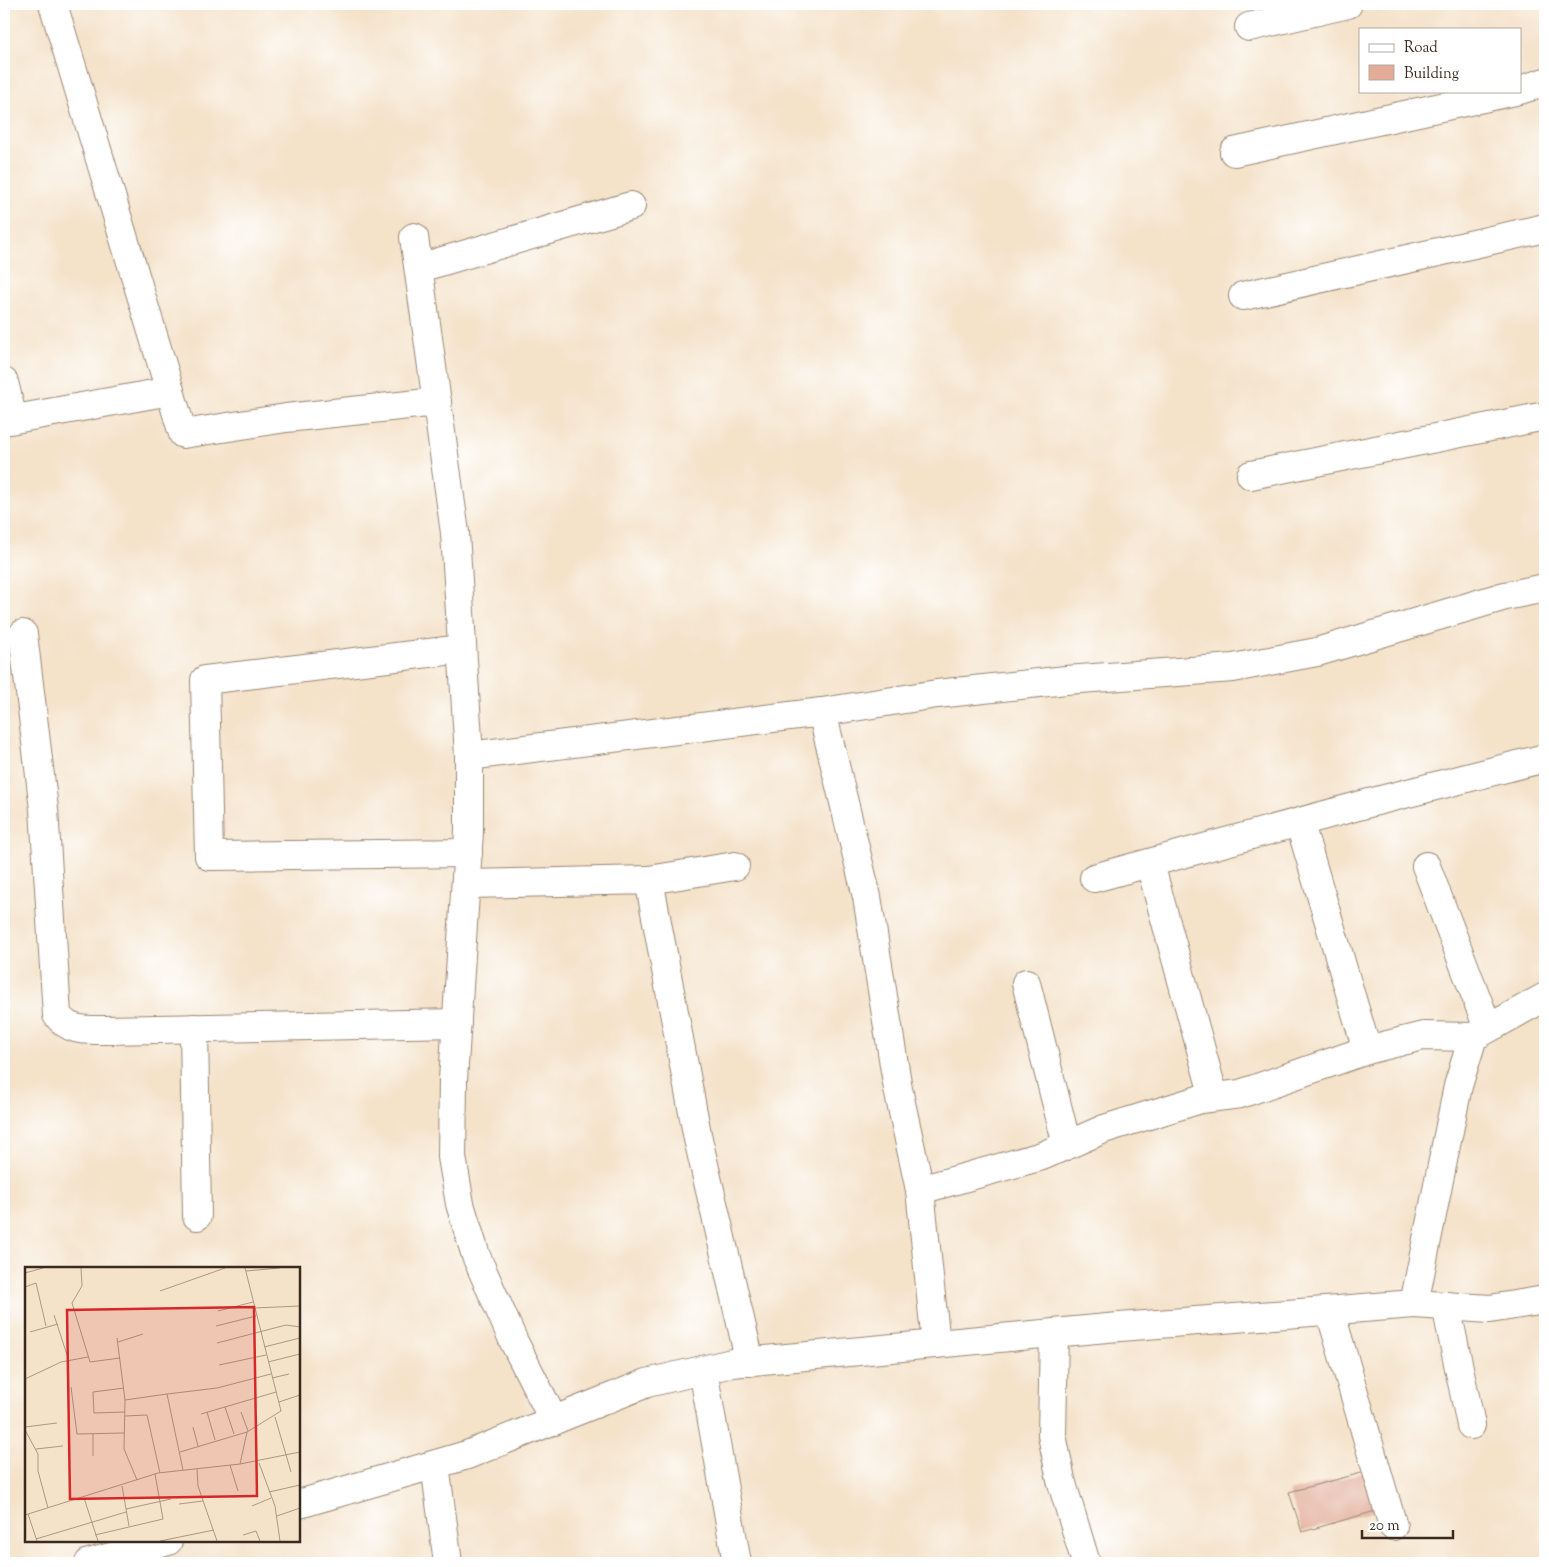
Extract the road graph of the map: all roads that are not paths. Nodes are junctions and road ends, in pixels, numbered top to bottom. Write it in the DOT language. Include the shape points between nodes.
graph roads {
  1 [pos="52,4"];
  2 [pos="1348,4"];
  3 [pos="1250,27"];
  4 [pos="1545,82"];
  5 [pos="1522,89"];
  6 [pos="1510,92"];
  7 [pos="1234,152"];
  8 [pos="631,206"];
  9 [pos="1545,228"];
  10 [pos="414,237"];
  11 [pos="419,268"];
  12 [pos="1243,296"];
  13 [pos="4,382"];
  14 [pos="170,391"];
  15 [pos="437,402"];
  16 [pos="1545,416"];
  17 [pos="8,420"];
  18 [pos="1251,475"];
  19 [pos="1545,588"];
  20 [pos="23,634"];
  21 [pos="462,649"];
  22 [pos="822,712"];
  23 [pos="469,756"];
  24 [pos="1545,758"];
  25 [pos="1300,824"];
  26 [pos="468,853"];
  27 [pos="1150,864"];
  28 [pos="736,866"];
  29 [pos="1426,866"];
  30 [pos="1094,878"];
  31 [pos="649,880"];
  32 [pos="466,884"];
  33 [pos="1026,983"];
  34 [pos="1545,997"];
  35 [pos="457,1023"];
  36 [pos="194,1028"];
  37 [pos="1480,1033"];
  38 [pos="1367,1050"];
  39 [pos="1214,1097"];
  40 [pos="1066,1145"];
  41 [pos="920,1190"];
  42 [pos="198,1216"];
  43 [pos="1545,1300"];
  44 [pos="1414,1304"];
  45 [pos="1446,1306"];
  46 [pos="1330,1311"];
  47 [pos="1054,1333"];
  48 [pos="936,1344"];
  49 [pos="750,1362"];
  50 [pos="703,1370"];
  51 [pos="554,1421"];
  52 [pos="1471,1425"];
  53 [pos="435,1465"];
  54 [pos="300,1504"];
  55 [pos="1393,1526"];
  56 [pos="165,1542"];
  57 [pos="105,1561"];
  58 [pos="448,1563"];
  59 [pos="738,1563"];
  60 [pos="1086,1563"];
  1 -- 14 [label="street"];
  2 -- 3 [label="street"];
  4 -- 5 [label="street"];
  6 -- 7 [label="street"];
  8 -- 11 [label="street"];
  9 -- 12 [label="street"];
  10 -- 11 [label="street"];
  11 -- 15 [label="street"];
  13 -- 17 [label="street"];
  14 -- 15 [label="street" via="183,434 286,418"];
  14 -- 17 [label="street"];
  15 -- 21 [label="street" via="455,533"];
  16 -- 18 [label="street"];
  19 -- 22 [label="street" via="1505,596 1318,652 1233,668 1066,680 937,694"];
  20 -- 36 [label="street" via="44,809 57,1015 65,1025 84,1030"];
  21 -- 23 [label="street"];
  21 -- 26 [label="street" via="205,680 208,856"];
  22 -- 23 [label="street"];
  22 -- 41 [label="street" via="867,897 898,1089"];
  23 -- 26 [label="street"];
  24 -- 25 [label="street"];
  25 -- 27 [label="street"];
  25 -- 38 [label="street"];
  26 -- 32 [label="street"];
  27 -- 30 [label="street"];
  27 -- 39 [label="street"];
  28 -- 31 [label="street"];
  29 -- 37 [label="street"];
  31 -- 32 [label="street"];
  31 -- 49 [label="street" via="698,1139"];
  32 -- 35 [label="street"];
  33 -- 40 [label="street"];
  34 -- 37 [label="street"];
  35 -- 36 [label="street"];
  35 -- 51 [label="street" via="452,1157 460,1204 476,1256"];
  36 -- 42 [label="street"];
  37 -- 38 [label="street" via="1424,1036"];
  37 -- 44 [label="street" via="1458,1086"];
  38 -- 39 [label="street" via="1240,1094"];
  39 -- 40 [label="street" via="1104,1129"];
  40 -- 41 [label="street" via="1042,1156"];
  41 -- 48 [label="street"];
  43 -- 45 [label="street" via="1490,1309"];
  44 -- 45 [label="street"];
  44 -- 46 [label="street"];
  45 -- 52 [label="street"];
  46 -- 47 [label="street"];
  46 -- 55 [label="street"];
  47 -- 48 [label="street"];
  47 -- 60 [label="street" via="1052,1435 1061,1480"];
  48 -- 49 [label="street"];
  49 -- 50 [label="street"];
  50 -- 51 [label="street" via="647,1383"];
  50 -- 59 [label="street"];
  51 -- 53 [label="street"];
  53 -- 54 [label="street"];
  53 -- 58 [label="street"];
  56 -- 57 [label="street"];
}
